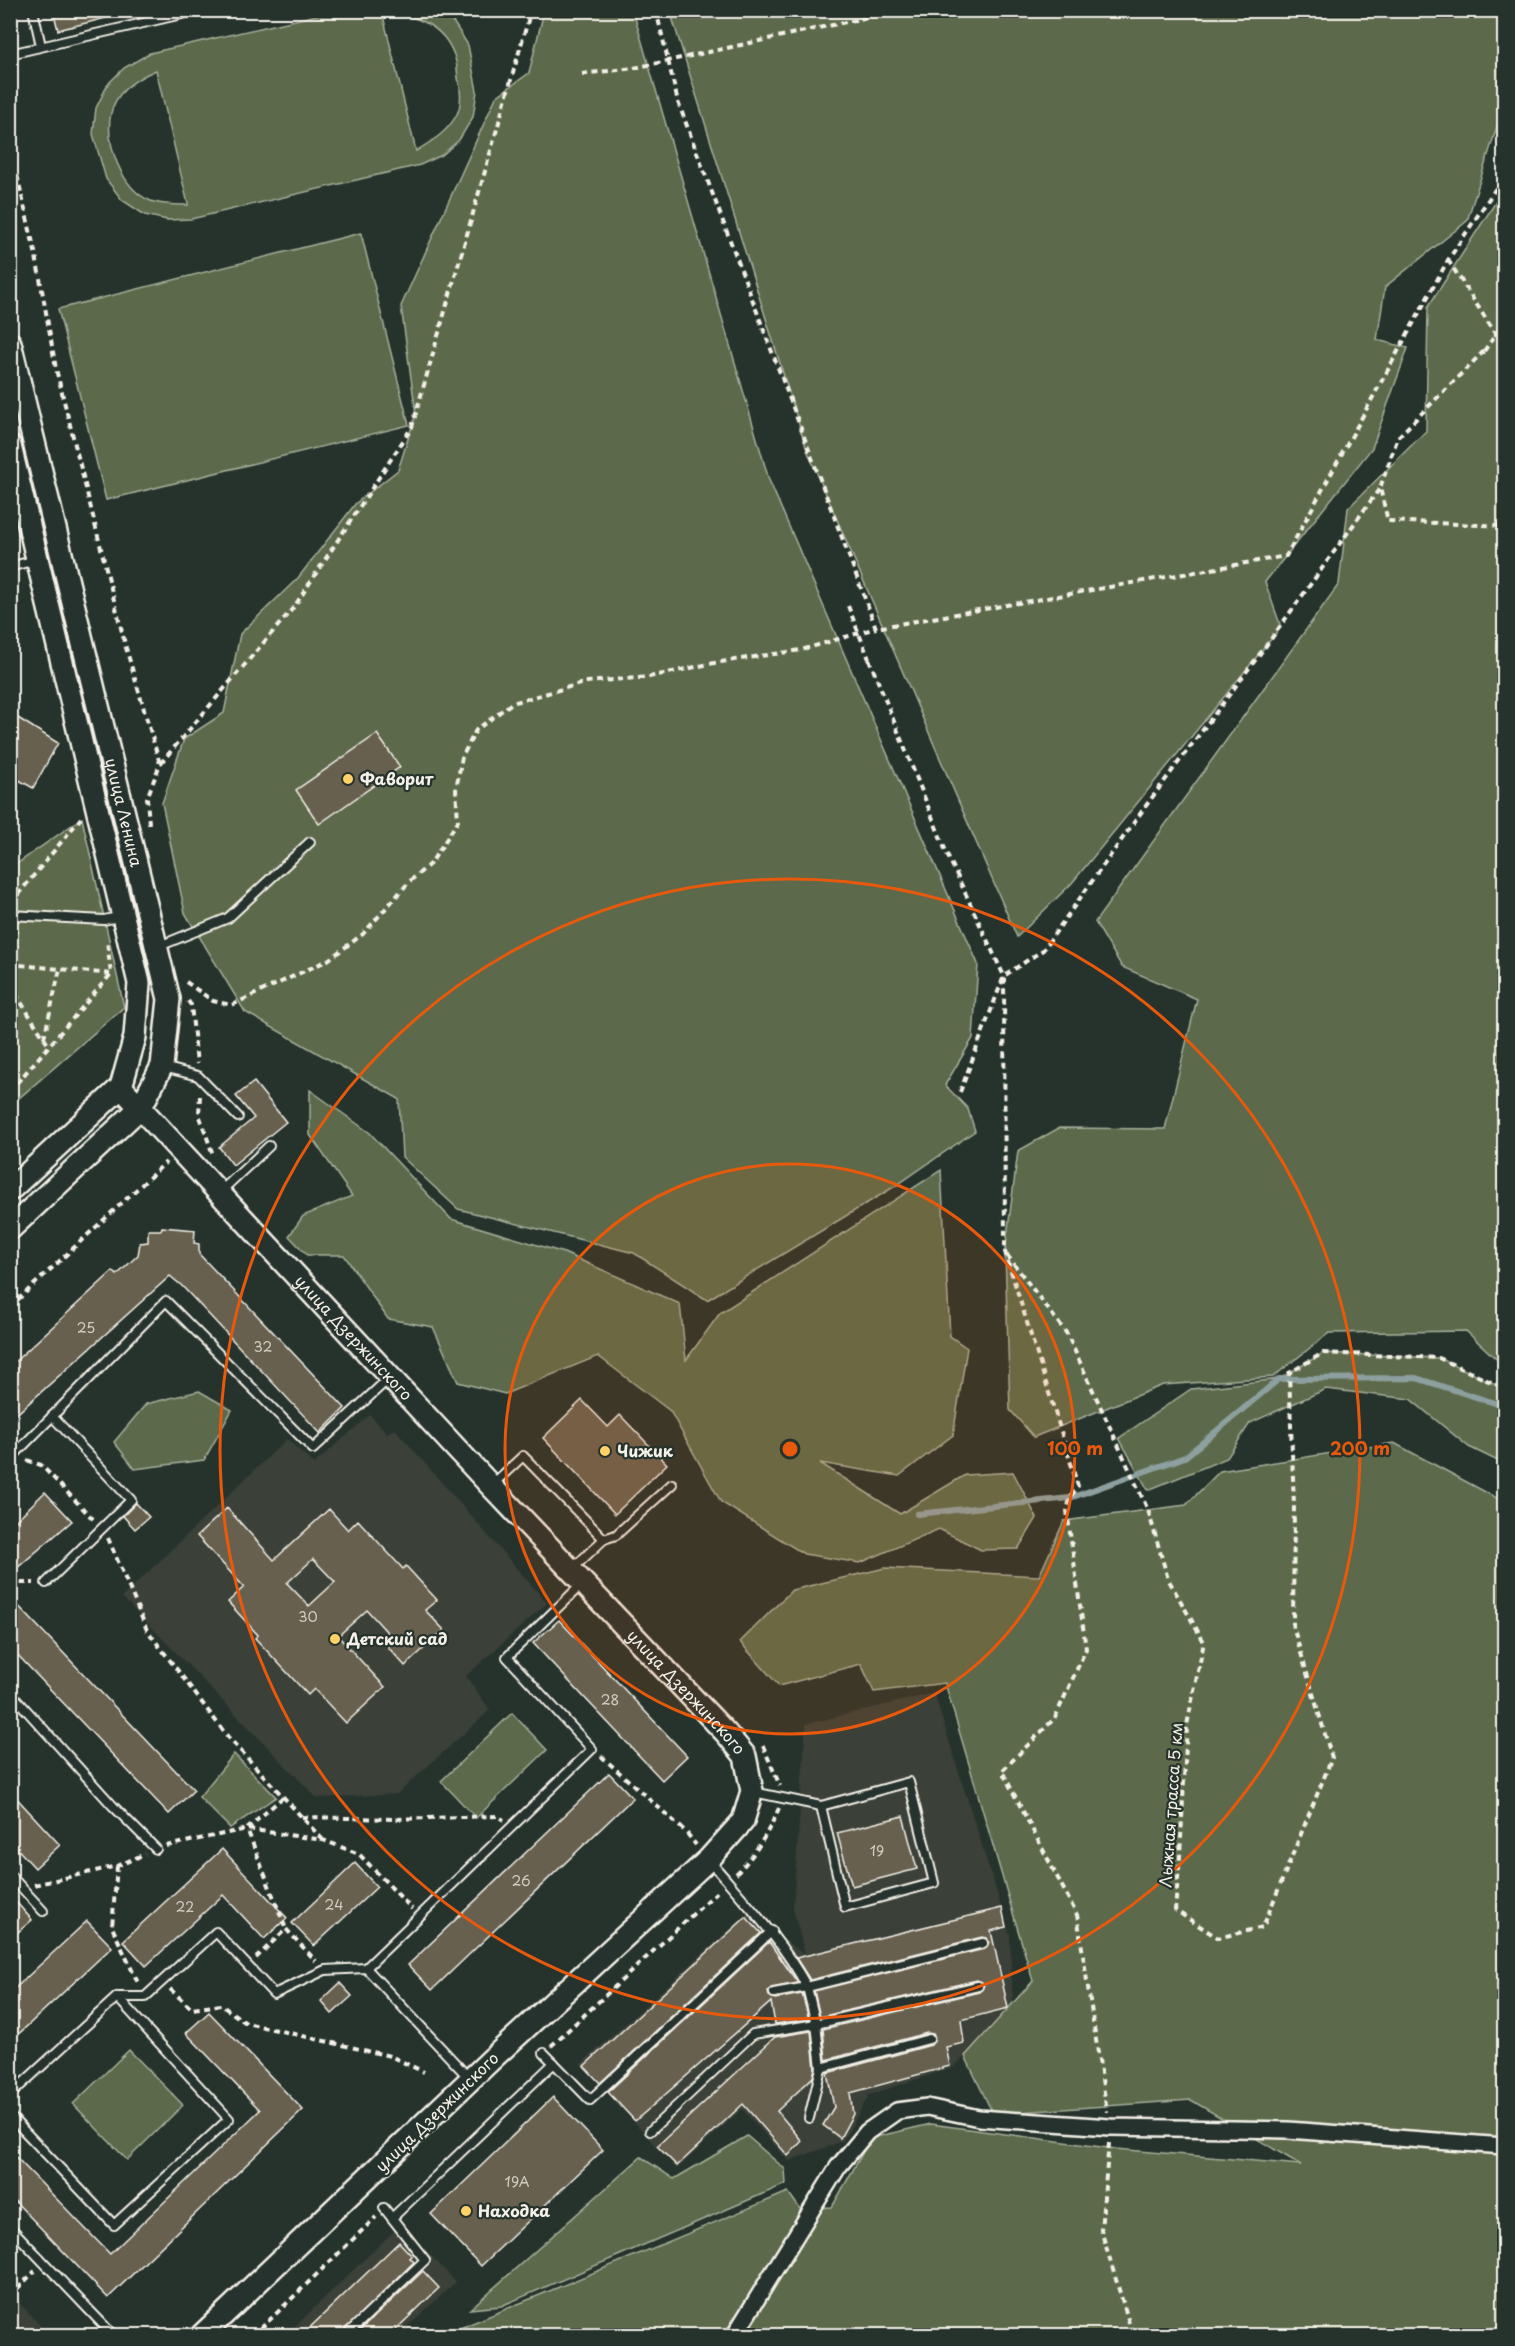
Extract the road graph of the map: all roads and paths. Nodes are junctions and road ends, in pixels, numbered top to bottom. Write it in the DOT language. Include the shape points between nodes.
graph roads {
  1 [pos="33,10"];
  2 [pos="200,10"];
  3 [pos="531,10"];
  4 [pos="656,10"];
  5 [pos="901,10"];
  6 [pos="41,46"];
  7 [pos="10,54"];
  8 [pos="582,74"];
  9 [pos="10,146"];
  10 [pos="1504,177"];
  11 [pos="1448,260"];
  12 [pos="1504,323"];
  13 [pos="10,343"];
  14 [pos="1504,347"];
  15 [pos="10,446"];
  16 [pos="1380,488"];
  17 [pos="16,493"];
  18 [pos="1504,526"];
  19 [pos="39,559"];
  20 [pos="10,567"];
  21 [pos="848,606"];
  22 [pos="876,628"];
  23 [pos="860,634"];
  24 [pos="160,764"];
  25 [pos="82,818"];
  26 [pos="149,831"];
  27 [pos="310,842"];
  28 [pos="10,904"];
  29 [pos="14,915"];
  30 [pos="114,918"];
  31 [pos="158,956"];
  32 [pos="13,964"];
  33 [pos="60,969"];
  34 [pos="111,974"];
  35 [pos="1004,976"];
  36 [pos="10,985"];
  37 [pos="44,1039"];
  38 [pos="49,1046"];
  39 [pos="162,1066"];
  40 [pos="122,1086"];
  41 [pos="10,1091"];
  42 [pos="960,1092"];
  43 [pos="141,1107"];
  44 [pos="238,1117"];
  45 [pos="269,1146"];
  46 [pos="179,1149"];
  47 [pos="10,1190"];
  48 [pos="219,1193"];
  49 [pos="10,1228"];
  50 [pos="1005,1252"];
  51 [pos="10,1307"];
  52 [pos="391,1377"];
  53 [pos="1504,1388"];
  54 [pos="52,1416"];
  55 [pos="12,1457"];
  56 [pos="672,1484"];
  57 [pos="491,1485"];
  58 [pos="104,1529"];
  59 [pos="604,1539"];
  60 [pos="578,1576"];
  61 [pos="10,1583"];
  62 [pos="46,1583"];
  63 [pos="10,1692"];
  64 [pos="592,1749"];
  65 [pos="752,1791"];
  66 [pos="283,1797"];
  67 [pos="821,1806"];
  68 [pos="302,1817"];
  69 [pos="513,1825"];
  70 [pos="247,1828"];
  71 [pos="323,1840"];
  72 [pos="156,1849"];
  73 [pos="709,1859"];
  74 [pos="117,1866"];
  75 [pos="10,1875"];
  76 [pos="22,1887"];
  77 [pos="43,1911"];
  78 [pos="419,1916"];
  79 [pos="286,1929"];
  80 [pos="772,1931"];
  81 [pos="983,1943"];
  82 [pos="248,1966"];
  83 [pos="366,1968"];
  84 [pos="325,1970"];
  85 [pos="161,1982"];
  86 [pos="978,1986"];
  87 [pos="807,1987"];
  88 [pos="774,1993"];
  89 [pos="146,1996"];
  90 [pos="117,1997"];
  91 [pos="816,2024"];
  92 [pos="928,2039"];
  93 [pos="544,2053"];
  94 [pos="554,2063"];
  95 [pos="820,2068"];
  96 [pos="424,2072"];
  97 [pos="471,2080"];
  98 [pos="10,2096"];
  99 [pos="10,2116"];
  100 [pos="809,2118"];
  101 [pos="1110,2127"];
  102 [pos="650,2130"];
  103 [pos="1504,2146"];
  104 [pos="384,2208"];
  105 [pos="392,2218"];
  106 [pos="10,2227"];
  107 [pos="44,2262"];
  108 [pos="10,2296"];
  109 [pos="10,2330"];
  110 [pos="16,2336"];
  111 [pos="114,2336"];
  112 [pos="201,2336"];
  113 [pos="345,2336"];
  114 [pos="734,2336"];
  115 [pos="1133,2336"];
  1 -- 6 [label="lane"];
  2 -- 6 [label="lane"];
  3 -- 24 [label="path" via="412,427 294,607"];
  4 -- 22 [label="path" via="678,102"];
  5 -- 8 [label="path, bridge" via="634,68"];
  6 -- 7 [label="lane"];
  9 -- 24 [label="path" via="36,256 56,369 126,648"];
  10 -- 11 [label="path"];
  11 -- 14 [label="path"];
  11 -- 22 [label="path" via="1286,556"];
  12 -- 16 [label="path, bridge" via="1484,351 1398,437"];
  13 -- 31 [label="main road, улица Ленина"];
  15 -- 17 [label="main road, улица Ленина"];
  16 -- 18 [label="path" via="1388,521"];
  16 -- 35 [label="path" via="1043,950"];
  17 -- 19 [label="main road, улица Ленина"];
  19 -- 20 [label="lane"];
  19 -- 30 [label="main road, улица Ленина"];
  21 -- 23 [label="path, bridge"];
  22 -- 23 [label="path"];
  23 -- 31 [label="path" via="801,650 649,677 587,682 512,703 476,730 462,757 456,789 458,821 431,862 363,934 328,960 232,1005 213,1001"];
  23 -- 35 [label="path, bridge" via="947,854"];
  24 -- 26 [label="path" via="147,798"];
  25 -- 28 [label="path"];
  27 -- 31 [label="lane" via="228,918"];
  29 -- 30 [label="lane"];
  29 -- 32 [label="path"];
  30 -- 34 [label="path"];
  30 -- 40 [label="main road, улица Ленина" via="139,983 135,1037"];
  31 -- 39 [label="main road, улица Ленина" via="169,999"];
  32 -- 33 [label="path"];
  33 -- 34 [label="path"];
  33 -- 37 [label="path"];
  34 -- 38 [label="path"];
  35 -- 42 [label="path"];
  35 -- 50 [label="path"];
  36 -- 37 [label="path"];
  37 -- 38 [label="path"];
  38 -- 41 [label="path"];
  39 -- 43 [label="main road, улица Ленина"];
  39 -- 44 [label="lane" via="198,1076"];
  40 -- 43 [label="main road, улица Дзержинского"];
  40 -- 47 [label="main road"];
  43 -- 46 [label="main road, улица Дзержинского"];
  43 -- 49 [label="main road, улица Ленина"];
  45 -- 48 [label="lane"];
  46 -- 48 [label="main road, улица Дзержинского"];
  46 -- 51 [label="path"];
  48 -- 52 [label="main road, улица Дзержинского"];
  50 -- 53 [label="path, Лыжная трасса 5 км" via="1067,1334 1148,1510 1168,1580 1203,1642 1187,1725 1175,1910 1218,1938 1263,1926 1332,1758 1293,1626 1289,1373 1323,1353 1439,1358"];
  50 -- 101 [label="path" via="1078,1486 1067,1511 1086,1649 1055,1718 1002,1771 1077,1915"];
  52 -- 54 [label="lane" via="313,1449 166,1301"];
  52 -- 57 [label="main road, улица Дзержинского"];
  54 -- 55 [label="lane"];
  54 -- 58 [label="lane" via="131,1500"];
  55 -- 58 [label="path" via="42,1465"];
  56 -- 59 [label="lane" via="616,1535"];
  57 -- 59 [label="lane" via="524,1456"];
  57 -- 60 [label="main road, улица Дзержинского"];
  58 -- 62 [label="lane"];
  58 -- 66 [label="path" via="147,1630 228,1737"];
  59 -- 60 [label="lane"];
  60 -- 64 [label="lane" via="507,1657"];
  60 -- 65 [label="main road, улица Дзержинского" via="745,1756"];
  61 -- 62 [label="path"];
  63 -- 72 [label="lane"];
  64 -- 69 [label="lane"];
  64 -- 73 [label="path" via="686,1832"];
  65 -- 67 [label="lane"];
  65 -- 73 [label="main road, улица Дзержинского" via="743,1821"];
  66 -- 68 [label="path"];
  66 -- 70 [label="path"];
  67 -- 67 [label="lane" via="909,1782 934,1882 845,1907"];
  68 -- 69 [label="path" via="497,1816"];
  68 -- 71 [label="path"];
  69 -- 78 [label="lane"];
  70 -- 71 [label="path"];
  70 -- 72 [label="path"];
  70 -- 79 [label="path"];
  71 -- 78 [label="path" via="359,1854"];
  72 -- 74 [label="path"];
  73 -- 80 [label="lane"];
  73 -- 97 [label="main road, улица Дзержинского"];
  74 -- 76 [label="path"];
  74 -- 89 [label="path" via="112,1926"];
  75 -- 76 [label="lane"];
  76 -- 77 [label="lane"];
  78 -- 83 [label="lane"];
  79 -- 82 [label="path"];
  79 -- 84 [label="path"];
  80 -- 87 [label="lane"];
  80 -- 94 [label="lane" via="590,2100"];
  81 -- 87 [label="lane"];
  82 -- 84 [label="lane" via="274,1994"];
  82 -- 85 [label="lane" via="216,1932"];
  83 -- 84 [label="lane"];
  83 -- 97 [label="lane"];
  85 -- 89 [label="lane"];
  85 -- 96 [label="path" via="192,2009 221,2005 246,2024 390,2056"];
  86 -- 91 [label="lane"];
  87 -- 88 [label="lane"];
  87 -- 91 [label="lane"];
  89 -- 90 [label="lane"];
  90 -- 98 [label="lane"];
  90 -- 99 [label="lane" via="229,2119 114,2225"];
  91 -- 95 [label="lane"];
  91 -- 102 [label="lane" via="753,2034"];
  92 -- 95 [label="lane"];
  93 -- 94 [label="lane"];
  94 -- 105 [label="lane"];
  95 -- 100 [label="lane"];
  97 -- 112 [label="main road, улица Дзержинского"];
  101 -- 103 [label="street" via="1288,2130"];
  101 -- 114 [label="street" via="979,2118 927,2107 897,2112 867,2132 838,2167"];
  101 -- 115 [label="path" via="1101,2230"];
  104 -- 105 [label="lane"];
  105 -- 113 [label="lane" via="425,2260"];
  106 -- 107 [label="lane"];
  107 -- 108 [label="path"];
  107 -- 111 [label="lane"];
  109 -- 110 [label="lane"];
}
